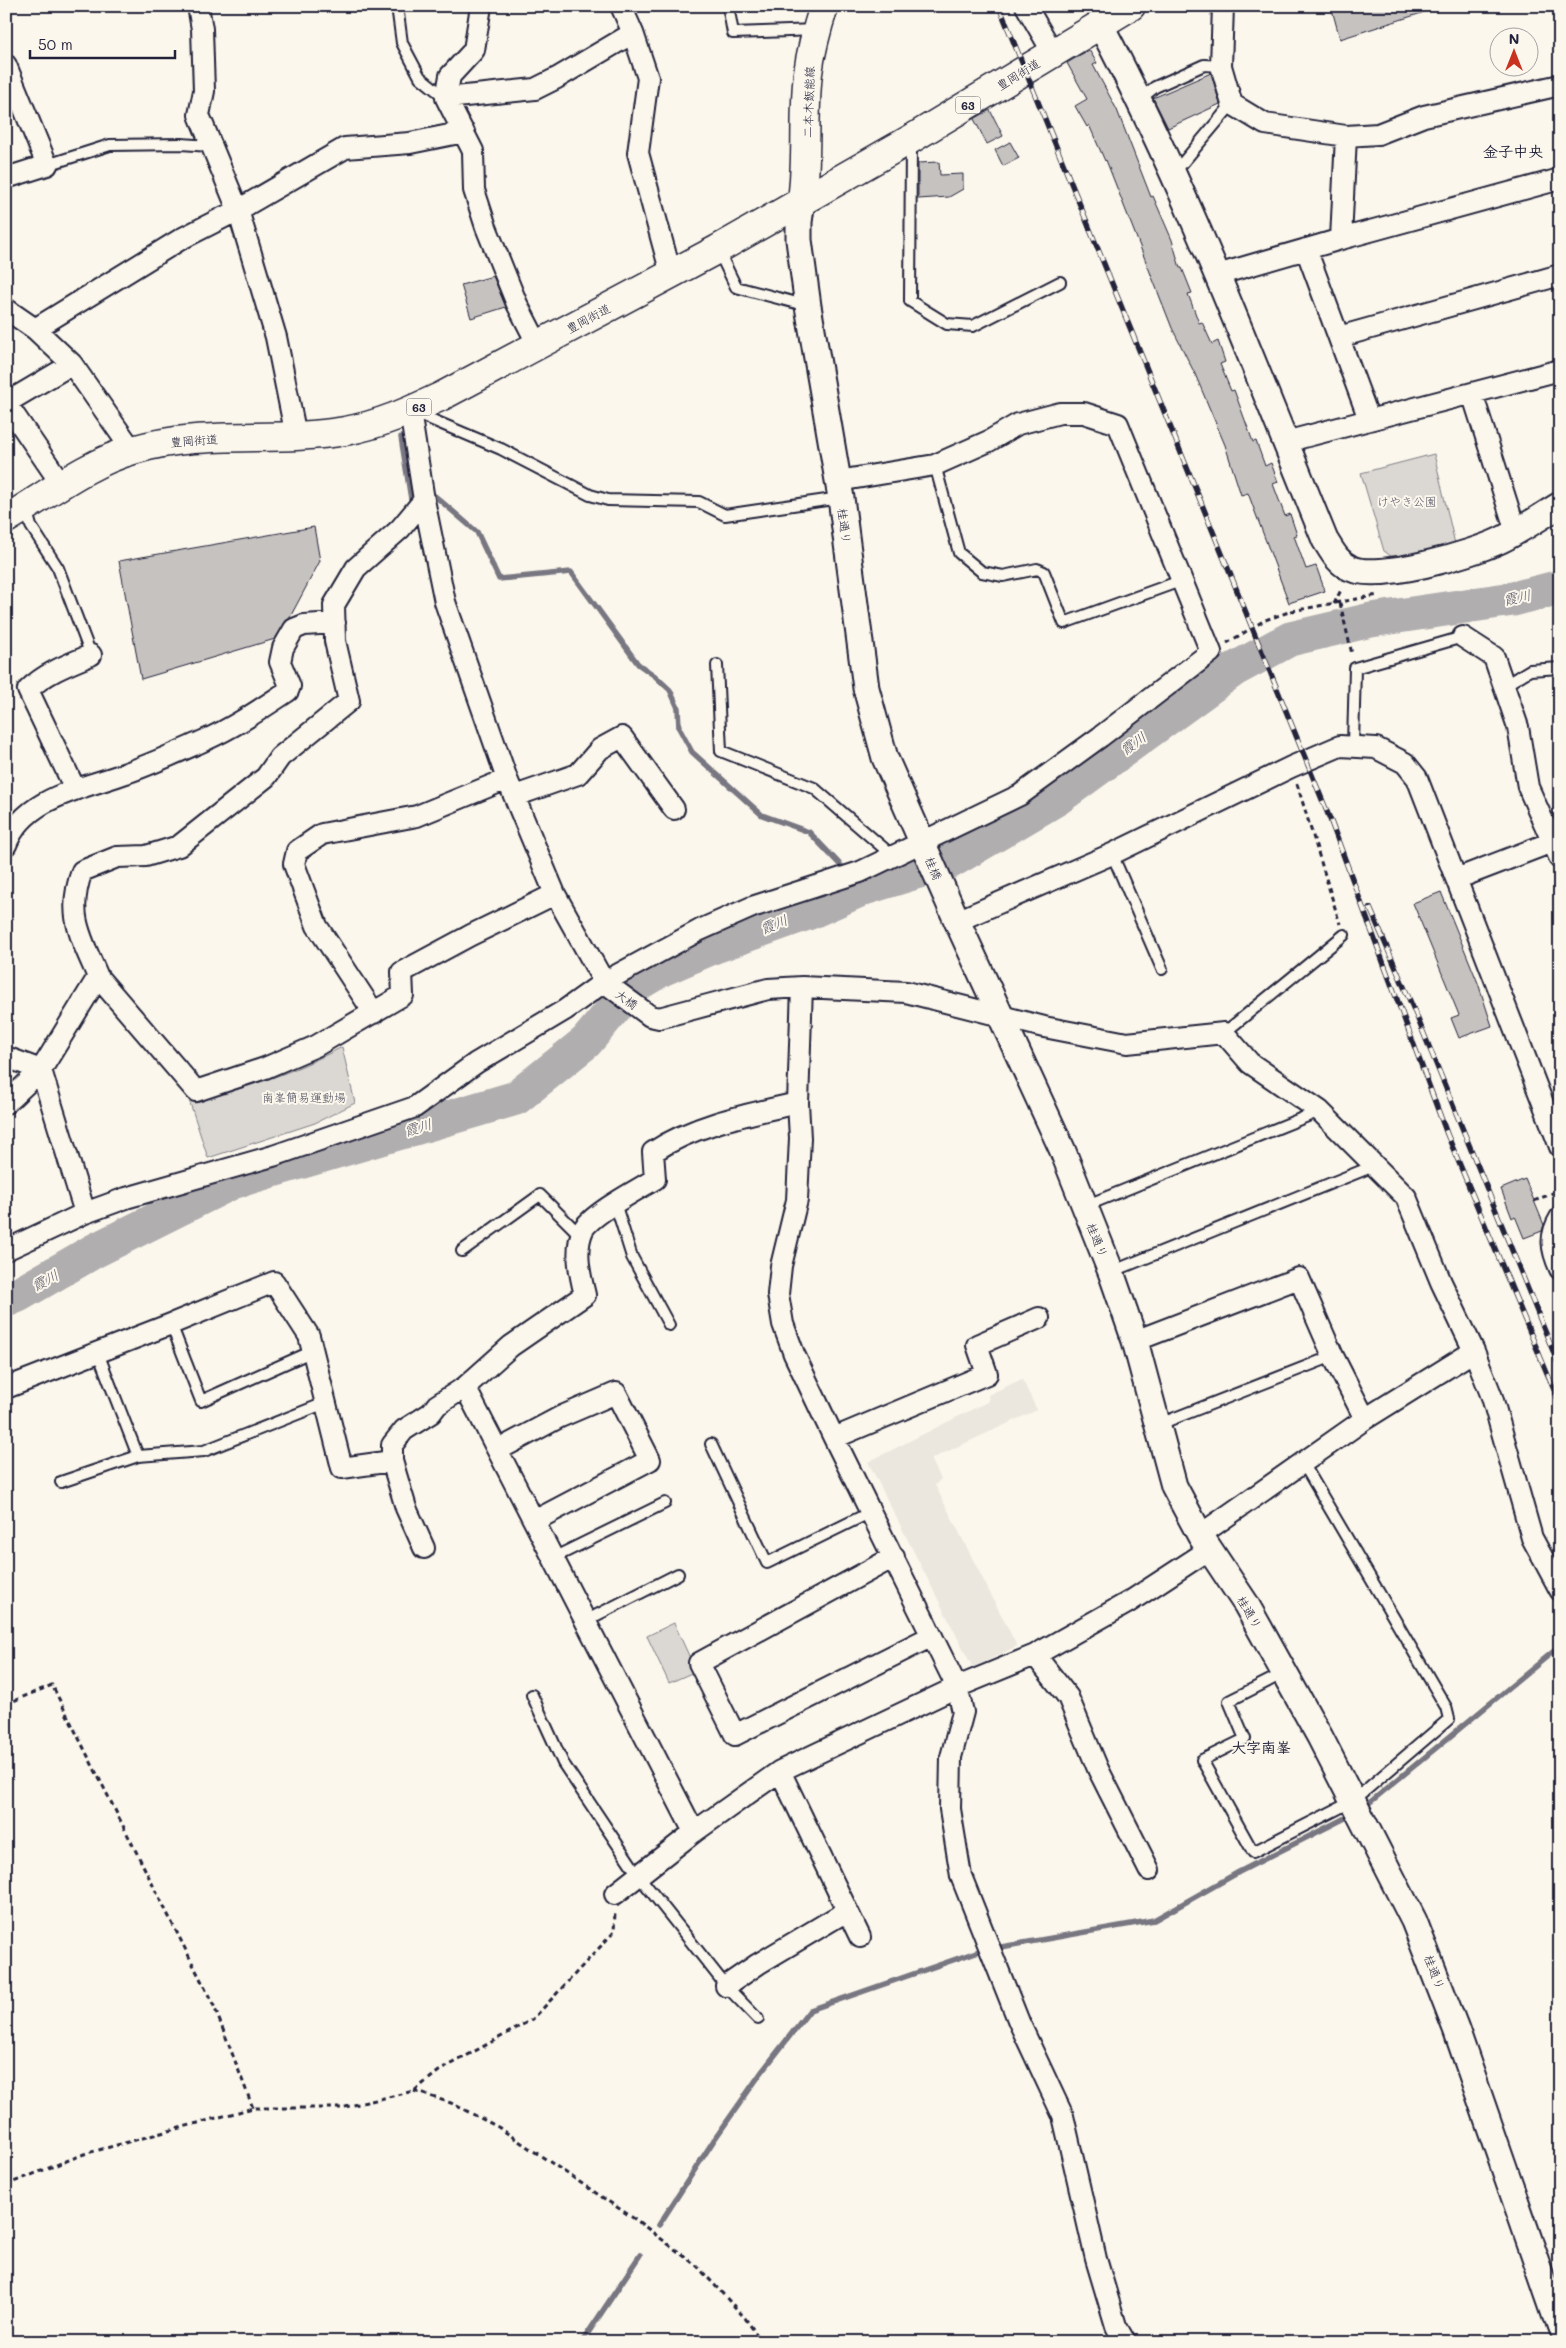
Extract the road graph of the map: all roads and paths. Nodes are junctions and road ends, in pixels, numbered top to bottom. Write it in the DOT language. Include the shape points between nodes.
graph roads {
  1 [pos="198,6"];
  2 [pos="398,6"];
  3 [pos="481,6"];
  4 [pos="621,6"];
  5 [pos="728,6"];
  6 [pos="1026,6"];
  7 [pos="1131,6"];
  8 [pos="1223,6"];
  9 [pos="820,18"];
  10 [pos="1100,24"];
  11 [pos="633,33"];
  12 [pos="1053,53"];
  13 [pos="6,65"];
  14 [pos="1221,66"];
  15 [pos="1560,85"];
  16 [pos="446,98"];
  17 [pos="1140,99"];
  18 [pos="1232,104"];
  19 [pos="464,132"];
  20 [pos="1346,136"];
  21 [pos="911,139"];
  22 [pos="210,146"];
  23 [pos="47,165"];
  24 [pos="1174,173"];
  25 [pos="6,178"];
  26 [pos="1560,179"];
  27 [pos="802,200"];
  28 [pos="238,210"];
  29 [pos="1341,239"];
  30 [pos="718,249"];
  31 [pos="1306,249"];
  32 [pos="671,274"];
  33 [pos="1217,275"];
  34 [pos="1560,275"];
  35 [pos="1060,282"];
  36 [pos="808,306"];
  37 [pos="6,308"];
  38 [pos="35,329"];
  39 [pos="1338,337"];
  40 [pos="538,344"];
  41 [pos="72,364"];
  42 [pos="1560,370"];
  43 [pos="1472,393"];
  44 [pos="6,403"];
  45 [pos="410,411"];
  46 [pos="1369,419"];
  47 [pos="296,436"];
  48 [pos="1285,442"];
  49 [pos="132,450"];
  50 [pos="935,465"];
  51 [pos="62,485"];
  52 [pos="840,489"];
  53 [pos="424,500"];
  54 [pos="1560,505"];
  55 [pos="16,513"];
  56 [pos="1516,532"];
  57 [pos="1183,580"];
  58 [pos="335,623"];
  59 [pos="1463,637"];
  60 [pos="1211,652"];
  61 [pos="91,655"];
  62 [pos="1352,655"];
  63 [pos="717,665"];
  64 [pos="1560,668"];
  65 [pos="1505,686"];
  66 [pos="1353,745"];
  67 [pos="1291,766"];
  68 [pos="511,787"];
  69 [pos="74,789"];
  70 [pos="674,809"];
  71 [pos="7,842"];
  72 [pos="923,843"];
  73 [pos="1558,847"];
  74 [pos="1112,854"];
  75 [pos="894,857"];
  76 [pos="1456,879"];
  77 [pos="555,894"];
  78 [pos="945,894"];
  79 [pos="957,921"];
  80 [pos="1344,935"];
  81 [pos="1162,969"];
  82 [pos="98,977"];
  83 [pos="604,982"];
  84 [pos="802,987"];
  85 [pos="374,1013"];
  86 [pos="1000,1016"];
  87 [pos="1224,1033"];
  88 [pos="6,1056"];
  89 [pos="41,1070"];
  90 [pos="6,1103"];
  91 [pos="798,1103"];
  92 [pos="1320,1111"];
  93 [pos="1560,1148"];
  94 [pos="1376,1165"];
  95 [pos="1560,1190"];
  96 [pos="1534,1201"];
  97 [pos="615,1203"];
  98 [pos="1085,1206"];
  99 [pos="85,1213"];
  100 [pos="1560,1218"];
  101 [pos="582,1237"];
  102 [pos="6,1250"];
  103 [pos="462,1251"];
  104 [pos="1560,1269"];
  105 [pos="1111,1272"];
  106 [pos="1039,1318"];
  107 [pos="171,1324"];
  108 [pos="669,1325"];
  109 [pos="1135,1341"];
  110 [pos="312,1351"];
  111 [pos="1474,1351"];
  112 [pos="98,1353"];
  113 [pos="1333,1356"];
  114 [pos="465,1387"];
  115 [pos="6,1388"];
  116 [pos="325,1403"];
  117 [pos="1365,1419"];
  118 [pos="1156,1426"];
  119 [pos="834,1438"];
  120 [pos="711,1444"];
  121 [pos="498,1450"];
  122 [pos="138,1456"];
  123 [pos="392,1461"];
  124 [pos="1303,1463"];
  125 [pos="61,1482"];
  126 [pos="666,1503"];
  127 [pos="871,1512"];
  128 [pos="534,1521"];
  129 [pos="1205,1542"];
  130 [pos="424,1548"];
  131 [pos="894,1557"];
  132 [pos="553,1558"];
  133 [pos="678,1574"];
  134 [pos="1560,1590"];
  135 [pos="585,1620"];
  136 [pos="932,1636"];
  137 [pos="1035,1655"];
  138 [pos="1285,1673"];
  139 [pos="957,1687"];
  140 [pos="532,1695"];
  141 [pos="6,1704"];
  142 [pos="780,1771"];
  143 [pos="1357,1808"];
  144 [pos="694,1832"];
  145 [pos="1149,1870"];
  146 [pos="638,1875"];
  147 [pos="615,1894"];
  148 [pos="847,1912"];
  149 [pos="860,1937"];
  150 [pos="726,1986"];
  151 [pos="758,2019"];
  152 [pos="414,2091"];
  153 [pos="253,2108"];
  154 [pos="6,2186"];
  155 [pos="1560,2329"];
  156 [pos="762,2342"];
  157 [pos="1125,2342"];
  1 -- 22 [label="street" via="204,91 200,115"];
  2 -- 16 [label="lane" via="402,43 420,78"];
  3 -- 16 [label="street" via="474,50 450,76"];
  4 -- 11 [label="street"];
  5 -- 9 [label="lane" via="733,33"];
  6 -- 12 [label="street"];
  7 -- 10 [label="main road, 豊岡街道 / 63"];
  8 -- 14 [label="street"];
  9 -- 27 [label="main road, 二本木飯能線" via="808,75"];
  10 -- 12 [label="main road, 豊岡街道 / 63"];
  10 -- 17 [label="street"];
  11 -- 16 [label="street" via="535,89"];
  11 -- 32 [label="street" via="648,78 638,153"];
  12 -- 21 [label="main road, 豊岡街道 / 63"];
  13 -- 23 [label="street"];
  14 -- 17 [label="lane" via="1204,65 1155,86"];
  14 -- 18 [label="street"];
  15 -- 20 [label="street" via="1424,116 1378,134"];
  16 -- 19 [label="street"];
  17 -- 24 [label="street"];
  18 -- 20 [label="street" via="1265,124"];
  18 -- 24 [label="lane"];
  19 -- 28 [label="street" via="410,143 345,148"];
  19 -- 40 [label="street" via="474,151 474,190 486,227 517,304"];
  20 -- 29 [label="street"];
  21 -- 27 [label="main road, 豊岡街道 / 63"];
  21 -- 35 [label="lane" via="910,301 947,324 974,326"];
  22 -- 23 [label="lane" via="110,145"];
  22 -- 28 [label="street"];
  23 -- 25 [label="street"];
  24 -- 33 [label="street"];
  26 -- 29 [label="street"];
  27 -- 30 [label="main road, 豊岡街道 / 63"];
  27 -- 36 [label="street, 桂通り" via="799,240"];
  28 -- 38 [label="street" via="181,239"];
  28 -- 47 [label="street" via="276,337"];
  29 -- 31 [label="street"];
  30 -- 32 [label="main road, 豊岡街道 / 63"];
  30 -- 36 [label="lane" via="736,287"];
  31 -- 33 [label="street"];
  31 -- 39 [label="street"];
  32 -- 40 [label="main road, 豊岡街道 / 63"];
  33 -- 48 [label="street"];
  34 -- 39 [label="street"];
  36 -- 52 [label="street, 桂通り"];
  37 -- 38 [label="street"];
  38 -- 41 [label="street"];
  39 -- 46 [label="street"];
  40 -- 45 [label="main road, 豊岡街道 / 63"];
  41 -- 44 [label="street"];
  41 -- 49 [label="street"];
  42 -- 43 [label="street"];
  43 -- 46 [label="street"];
  43 -- 56 [label="street"];
  44 -- 51 [label="street"];
  45 -- 47 [label="main road, 豊岡街道 / 63" via="344,431"];
  45 -- 52 [label="lane" via="501,449 590,495 608,500 699,502 726,515 788,508"];
  45 -- 53 [label="street"];
  46 -- 48 [label="street"];
  47 -- 49 [label="main road, 豊岡街道 / 63" via="191,439"];
  48 -- 56 [label="street" via="1325,540 1336,557 1351,569 1379,572 1407,568 1480,548"];
  49 -- 51 [label="main road, 豊岡街道 / 63" via="92,467"];
  50 -- 52 [label="street"];
  50 -- 57 [label="lane" via="959,553 982,572 1004,576 1037,569 1044,572 1064,622"];
  50 -- 57 [label="street" via="1018,424 1060,413 1084,413 1118,424"];
  51 -- 55 [label="main road, 豊岡街道 / 63"];
  52 -- 72 [label="street, 桂通り" via="866,688 874,723 888,766"];
  53 -- 58 [label="street" via="400,529 356,568 334,605"];
  53 -- 68 [label="street" via="445,602"];
  54 -- 56 [label="street"];
  55 -- 61 [label="lane" via="31,526 58,568"];
  57 -- 60 [label="street"];
  58 -- 69 [label="street" via="304,625 294,629 283,648 280,662 290,686 288,691 263,708 204,741 124,774"];
  58 -- 82 [label="street" via="335,641 349,701 280,757 266,777 180,846 146,856 117,857 82,871 75,890 74,909"];
  59 -- 65 [label="street" via="1494,657"];
  59 -- 66 [label="lane" via="1355,668"];
  60 -- 62 [label="path" via="1265,620 1292,611 1340,603"];
  60 -- 72 [label="street" via="1020,795"];
  61 -- 69 [label="street" via="62,667 28,690"];
  63 -- 75 [label="lane" via="721,751 814,788"];
  64 -- 65 [label="lane" via="1530,670"];
  65 -- 73 [label="street" via="1518,728 1528,787"];
  66 -- 67 [label="street" via="1340,746"];
  66 -- 76 [label="street" via="1376,748 1405,763 1417,778"];
  67 -- 74 [label="street"];
  67 -- 80 [label="path"];
  68 -- 70 [label="street" via="578,774 600,749 622,736"];
  68 -- 77 [label="street"];
  68 -- 85 [label="street" via="417,816 322,834 297,851 294,864 317,926"];
  69 -- 71 [label="street" via="28,813"];
  72 -- 75 [label="street"];
  72 -- 78 [label="street, 桂橋"];
  73 -- 76 [label="street"];
  74 -- 79 [label="street"];
  74 -- 81 [label="lane"];
  75 -- 83 [label="street" via="860,872 752,907 700,930"];
  76 -- 93 [label="street"];
  77 -- 83 [label="street"];
  77 -- 85 [label="street" via="402,972 403,995"];
  78 -- 79 [label="street, 桂通り"];
  79 -- 86 [label="street, 桂通り"];
  80 -- 87 [label="lane"];
  82 -- 85 [label="street" via="196,1091 294,1057"];
  82 -- 89 [label="street"];
  83 -- 84 [label="street, 大橋" via="650,1016 659,1018 768,989"];
  83 -- 99 [label="street" via="565,1010 476,1063 415,1108 273,1156 208,1173"];
  84 -- 86 [label="street" via="906,992"];
  84 -- 91 [label="street"];
  86 -- 87 [label="street" via="1126,1043"];
  86 -- 98 [label="street, 桂通り"];
  87 -- 92 [label="street" via="1250,1063"];
  88 -- 89 [label="street"];
  89 -- 90 [label="street"];
  89 -- 99 [label="street"];
  91 -- 97 [label="street" via="735,1117 666,1143 653,1152 655,1178"];
  91 -- 119 [label="street" via="797,1200 781,1266 778,1294 783,1324 794,1354"];
  92 -- 94 [label="street"];
  92 -- 98 [label="lane"];
  94 -- 105 [label="lane"];
  94 -- 111 [label="street" via="1406,1197 1440,1282"];
  95 -- 96 [label="path"];
  97 -- 101 [label="street" via="583,1229"];
  97 -- 108 [label="lane" via="632,1257"];
  98 -- 105 [label="street, 桂通り"];
  99 -- 102 [label="street"];
  100 -- 104 [label="street" via="1552,1234 1552,1251"];
  101 -- 103 [label="lane" via="540,1195"];
  101 -- 114 [label="street" via="578,1252 585,1295 511,1346"];
  105 -- 109 [label="street, 桂通り"];
  106 -- 119 [label="street" via="977,1345 987,1374"];
  107 -- 110 [label="street" via="274,1282 309,1336"];
  107 -- 110 [label="lane" via="201,1401"];
  107 -- 112 [label="street"];
  109 -- 113 [label="street" via="1299,1278"];
  109 -- 118 [label="street, 桂通り"];
  110 -- 116 [label="street"];
  111 -- 117 [label="street"];
  111 -- 134 [label="street" via="1492,1398 1532,1538"];
  112 -- 115 [label="street"];
  112 -- 122 [label="lane"];
  113 -- 117 [label="street"];
  113 -- 118 [label="lane"];
  114 -- 121 [label="street"];
  114 -- 123 [label="street" via="404,1430 392,1445"];
  116 -- 122 [label="lane" via="204,1451"];
  116 -- 123 [label="street" via="342,1468"];
  117 -- 124 [label="street"];
  118 -- 129 [label="street, 桂通り" via="1174,1486"];
  119 -- 127 [label="street"];
  120 -- 127 [label="lane" via="767,1563"];
  121 -- 128 [label="street"];
  121 -- 128 [label="street" via="616,1393 650,1460"];
  122 -- 125 [label="lane"];
  123 -- 130 [label="street" via="406,1508"];
  124 -- 129 [label="street"];
  124 -- 143 [label="lane" via="1446,1707 1449,1719"];
  126 -- 132 [label="lane"];
  127 -- 131 [label="street"];
  128 -- 132 [label="street"];
  129 -- 137 [label="street" via="1129,1602"];
  129 -- 138 [label="street, 桂通り" via="1246,1604"];
  131 -- 136 [label="street"];
  131 -- 136 [label="street" via="699,1663 735,1735"];
  132 -- 135 [label="street"];
  133 -- 135 [label="lane"];
  135 -- 144 [label="street"];
  136 -- 139 [label="street"];
  137 -- 139 [label="street"];
  137 -- 145 [label="street" via="1068,1697 1098,1769"];
  138 -- 143 [label="street, 桂通り"];
  138 -- 143 [label="lane" via="1229,1701 1245,1739 1202,1760 1253,1852"];
  139 -- 142 [label="street"];
  139 -- 157 [label="street" via="963,1712 951,1758 950,1809 961,1876 1020,2022 1063,2116 1096,2259 1116,2326"];
  140 -- 146 [label="lane" via="563,1763"];
  141 -- 153 [label="path" via="52,1686 214,2006"];
  142 -- 144 [label="street"];
  142 -- 148 [label="street"];
  143 -- 155 [label="street, 桂通り" via="1431,1962"];
  144 -- 146 [label="street"];
  146 -- 147 [label="street"];
  146 -- 150 [label="lane"];
  147 -- 152 [label="path" via="614,1932 533,2019 439,2071"];
  148 -- 149 [label="street"];
  148 -- 150 [label="street"];
  150 -- 151 [label="lane"];
  152 -- 153 [label="path" via="341,2108"];
  152 -- 156 [label="path" via="451,2103 498,2128 639,2222 696,2266 745,2318"];
  153 -- 154 [label="path" via="84,2154"];
}
